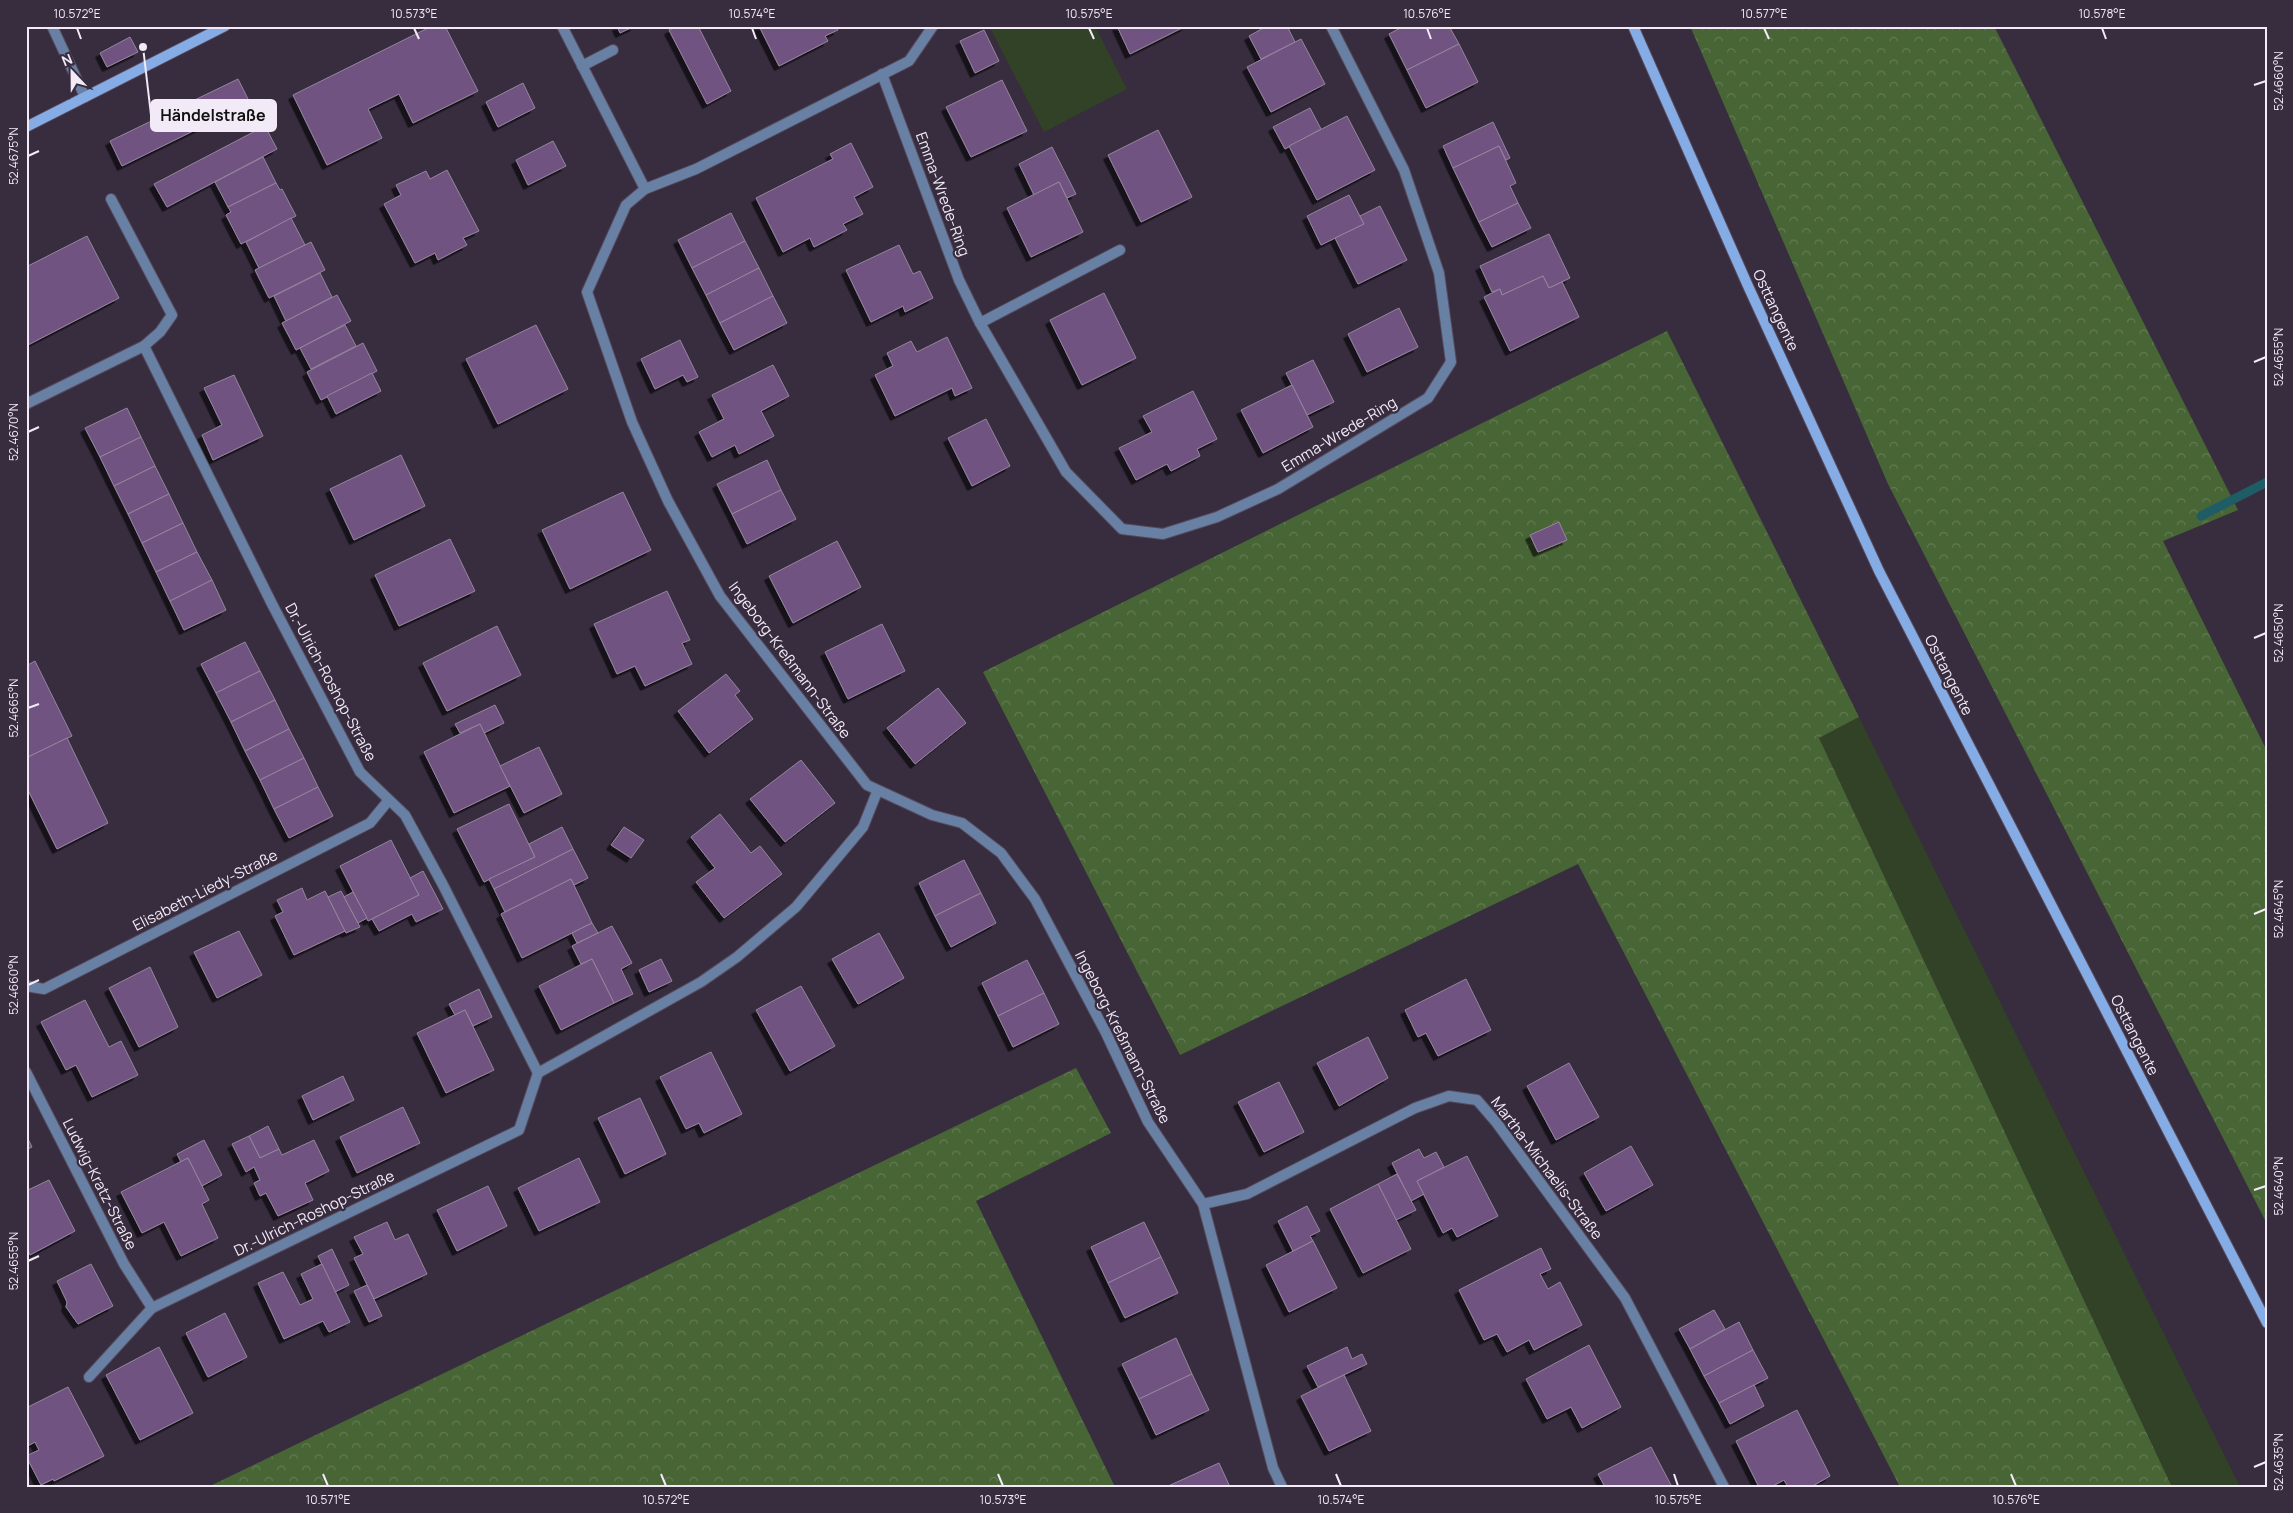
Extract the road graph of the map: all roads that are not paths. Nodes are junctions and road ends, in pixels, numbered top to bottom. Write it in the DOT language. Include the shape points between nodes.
graph roads {
  1 [pos="52,26"];
  2 [pos="225,26"];
  3 [pos="562,26"];
  4 [pos="933,26"];
  5 [pos="1331,26"];
  6 [pos="1633,26"];
  7 [pos="613,50"];
  8 [pos="582,66"];
  9 [pos="882,74"];
  10 [pos="85,97"];
  11 [pos="26,127"];
  12 [pos="645,189"];
  13 [pos="111,199"];
  14 [pos="1120,250"];
  15 [pos="980,322"];
  16 [pos="144,346"];
  17 [pos="26,404"];
  18 [pos="877,792"];
  19 [pos="388,801"];
  20 [pos="26,986"];
  21 [pos="26,1072"];
  22 [pos="538,1073"];
  23 [pos="1203,1204"];
  24 [pos="152,1308"];
  25 [pos="2267,1323"];
  26 [pos="89,1377"];
  27 [pos="1282,1487"];
  28 [pos="1724,1487"];
  1 -- 10 [label="street"];
  2 -- 10 [label="main road"];
  3 -- 8 [label="street"];
  4 -- 9 [label="street" via="909,61"];
  5 -- 15 [label="street, Emma-Wrede-Ring" via="1404,170 1439,273 1451,362 1428,398 1278,489 1217,517 1164,534 1122,529 1066,472"];
  6 -- 25 [label="main road, Osttangente" via="1879,570"];
  7 -- 8 [label="street"];
  8 -- 12 [label="street"];
  9 -- 12 [label="street" via="696,169"];
  9 -- 15 [label="street, Emma-Wrede-Ring" via="960,280"];
  10 -- 11 [label="main road"];
  12 -- 18 [label="street, Ingeborg-Kreßmann-Straße" via="626,205 587,292 632,422 668,501 720,596 862,778"];
  13 -- 16 [label="street" via="172,315"];
  14 -- 15 [label="street"];
  16 -- 17 [label="street"];
  16 -- 19 [label="street, Dr.-Ulrich-Roshop-Straße" via="272,604 360,772"];
  18 -- 22 [label="street" via="863,827 796,907 737,957 701,982"];
  18 -- 23 [label="street, Ingeborg-Kreßmann-Straße" via="932,815 962,823 1001,853 1035,899 1106,1033 1148,1122"];
  19 -- 20 [label="street, Elisabeth-Liedy-Straße" via="370,823 44,989"];
  19 -- 22 [label="street, Dr.-Ulrich-Roshop-Straße" via="405,815 410,824"];
  21 -- 24 [label="street, Ludwig-Kratz-Straße" via="124,1264"];
  22 -- 24 [label="street, Dr.-Ulrich-Roshop-Straße" via="519,1130"];
  23 -- 27 [label="street, Ingeborg-Kreßmann-Straße" via="1273,1468"];
  23 -- 28 [label="street, Martha-Michaelis-Straße" via="1246,1194 1415,1108 1449,1096 1477,1100 1625,1298"];
  24 -- 26 [label="street, Dr.-Ulrich-Roshop-Straße"];
}
